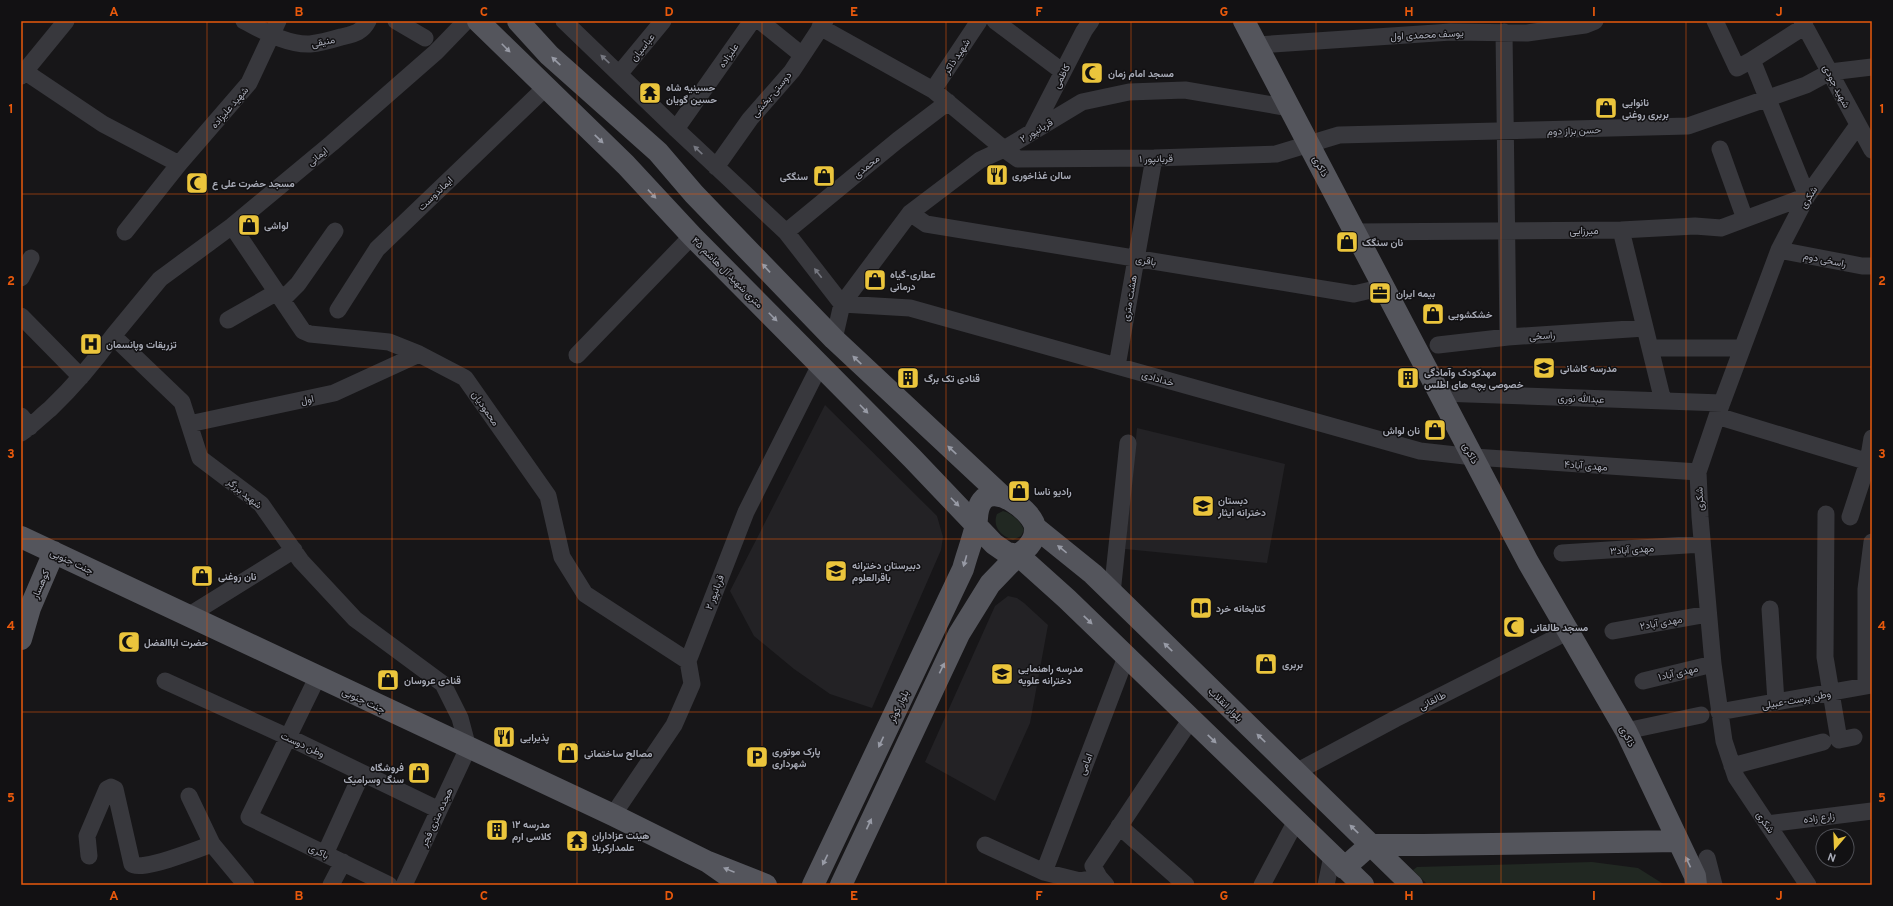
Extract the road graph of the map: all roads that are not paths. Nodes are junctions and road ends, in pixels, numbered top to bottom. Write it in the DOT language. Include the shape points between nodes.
graph roads {
  1 [pos="66,21"];
  2 [pos="244,21"];
  3 [pos="368,21"];
  4 [pos="396,21"];
  5 [pos="466,21"];
  6 [pos="478,21"];
  7 [pos="518,21"];
  8 [pos="663,21"];
  9 [pos="752,21"];
  10 [pos="760,21"];
  11 [pos="979,21"];
  12 [pos="995,21"];
  13 [pos="1091,21"];
  14 [pos="1244,21"];
  15 [pos="1715,21"];
  16 [pos="1588,22"];
  17 [pos="572,24"];
  18 [pos="822,24"];
  19 [pos="1803,24"];
  20 [pos="275,28"];
  21 [pos="1504,32"];
  22 [pos="425,38"];
  23 [pos="1257,45"];
  24 [pos="802,54"];
  25 [pos="1752,60"];
  26 [pos="1872,67"];
  27 [pos="22,72"];
  28 [pos="1063,72"];
  29 [pos="1830,72"];
  30 [pos="620,73"];
  31 [pos="545,88"];
  32 [pos="933,90"];
  33 [pos="1768,98"];
  34 [pos="948,102"];
  35 [pos="1290,108"];
  36 [pos="1858,125"];
  37 [pos="676,129"];
  38 [pos="1506,132"];
  39 [pos="1032,133"];
  40 [pos="1309,144"];
  41 [pos="1004,149"];
  42 [pos="1720,149"];
  43 [pos="1872,149"];
  44 [pos="1154,158"];
  45 [pos="179,164"];
  46 [pos="716,167"];
  47 [pos="1807,196"];
  48 [pos="910,213"];
  49 [pos="1745,219"];
  50 [pos="232,226"];
  51 [pos="1621,230"];
  52 [pos="335,231"];
  53 [pos="1507,231"];
  54 [pos="125,232"];
  55 [pos="786,232"];
  56 [pos="1355,232"];
  57 [pos="692,236"];
  58 [pos="1779,250"];
  59 [pos="31,258"];
  60 [pos="1135,258"];
  61 [pos="1872,266"];
  62 [pos="21,278"];
  63 [pos="1384,287"];
  64 [pos="280,296"];
  65 [pos="842,304"];
  66 [pos="338,310"];
  67 [pos="21,316"];
  68 [pos="228,320"];
  69 [pos="1645,328"];
  70 [pos="113,336"];
  71 [pos="1508,337"];
  72 [pos="834,339"];
  73 [pos="1438,345"];
  74 [pos="1650,348"];
  75 [pos="1742,348"];
  76 [pos="419,354"];
  77 [pos="577,355"];
  78 [pos="820,365"];
  79 [pos="1117,366"];
  80 [pos="81,377"];
  81 [pos="1440,393"];
  82 [pos="1663,401"];
  83 [pos="1719,410"];
  84 [pos="189,424"];
  85 [pos="24,425"];
  86 [pos="1872,438"];
  87 [pos="1128,443"];
  88 [pos="1474,457"];
  89 [pos="1870,462"];
  90 [pos="1698,472"];
  91 [pos="1001,495"];
  92 [pos="1826,514"];
  93 [pos="1850,516"];
  94 [pos="976,524"];
  95 [pos="1036,528"];
  96 [pos="21,538"];
  97 [pos="1872,542"];
  98 [pos="1702,544"];
  99 [pos="294,550"];
  100 [pos="54,552"];
  101 [pos="1562,553"];
  102 [pos="1018,555"];
  103 [pos="1093,574"];
  104 [pos="1112,593"];
  105 [pos="1067,599"];
  106 [pos="1770,609"];
  107 [pos="1708,614"];
  108 [pos="188,616"];
  109 [pos="1613,630"];
  110 [pos="1569,631"];
  111 [pos="21,640"];
  112 [pos="1126,657"];
  113 [pos="688,661"];
  114 [pos="1713,664"];
  115 [pos="317,678"];
  116 [pos="1643,680"];
  117 [pos="165,681"];
  118 [pos="909,682"];
  119 [pos="1869,686"];
  120 [pos="931,692"];
  121 [pos="1831,692"];
  122 [pos="1776,702"];
  123 [pos="1719,712"];
  124 [pos="1701,716"];
  125 [pos="1191,719"];
  126 [pos="1626,731"];
  127 [pos="288,737"];
  128 [pos="1854,737"];
  129 [pos="1823,742"];
  130 [pos="468,748"];
  131 [pos="1732,766"];
  132 [pos="1296,772"];
  133 [pos="362,773"];
  134 [pos="189,796"];
  135 [pos="439,810"];
  136 [pos="1872,811"];
  137 [pos="613,815"];
  138 [pos="1296,821"];
  139 [pos="1767,824"];
  140 [pos="1119,826"];
  141 [pos="1678,841"];
  142 [pos="212,844"];
  143 [pos="985,845"];
  144 [pos="1370,845"];
  145 [pos="325,854"];
  146 [pos="88,856"];
  147 [pos="1707,858"];
  148 [pos="343,862"];
  149 [pos="708,862"];
  150 [pos="1338,862"];
  151 [pos="1044,872"];
  152 [pos="1102,881"];
  153 [pos="246,885"];
  154 [pos="331,885"];
  155 [pos="389,885"];
  156 [pos="404,885"];
  157 [pos="741,885"];
  158 [pos="766,885"];
  159 [pos="813,885"];
  160 [pos="841,885"];
  161 [pos="1186,885"];
  162 [pos="1262,885"];
  163 [pos="1326,885"];
  164 [pos="1363,885"];
  165 [pos="1412,885"];
  166 [pos="1696,885"];
  167 [pos="1714,885"];
  168 [pos="1808,885"];
  1 -- 27 [label="street"];
  2 -- 20 [label="street, منیقی"];
  3 -- 20 [label="street, منیقی" via="365,28 356,34 312,44 304,44"];
  4 -- 22 [label="street"];
  5 -- 50 [label="street, ایمانی" via="436,52"];
  6 -- 31 [label="main road, ۴۵ متری شهید آل هاشم, one-way"];
  72 -- 7 [label="main road, one-way" via="694,194 658,152 554,60"];
  8 -- 30 [label="street, عباسیان"];
  9 -- 37 [label="street, علیزاده"];
  10 -- 24 [label="street"];
  11 -- 32 [label="street, شهید ذاکر"];
  12 -- 28 [label="street"];
  13 -- 28 [label="street, کاظمی"];
  14 -- 23 [label="main road, ذاکری"];
  15 -- 25 [label="street" via="1737,68"];
  16 -- 21 [label="street, یوسف محمدی اول" via="1527,33"];
  30 -- 17 [label="street, one-way"];
  18 -- 24 [label="street, دوستی-بخشی"];
  18 -- 32 [label="street, قربانپور ۱"];
  19 -- 25 [label="street"];
  19 -- 29 [label="street, شهید جودی"];
  20 -- 45 [label="street, شهید علیزاده" via="250,83"];
  21 -- 23 [label="street, یوسف محمدی اول" via="1451,32"];
  21 -- 38 [label="street"];
  23 -- 35 [label="main road, ذاکری"];
  24 -- 46 [label="street, دوستی-بخشی" via="792,71 750,119"];
  25 -- 33 [label="street"];
  26 -- 29 [label="street"];
  27 -- 45 [label="street" via="103,124"];
  28 -- 39 [label="street, کاظمی"];
  29 -- 33 [label="street, حسن بزاز دوم" via="1806,85"];
  29 -- 36 [label="street, شهید جودی"];
  30 -- 37 [label="street"];
  31 -- 57 [label="main road, ۴۵ متری شهید آل هاشم, one-way" via="626,165"];
  31 -- 66 [label="street, ایماندوست" via="377,249"];
  32 -- 34 [label="street, قربانپور ۱"];
  33 -- 38 [label="street, حسن بزاز دوم" via="1688,126"];
  33 -- 47 [label="street"];
  34 -- 41 [label="street, قربانپور ۱"];
  34 -- 55 [label="street, محمدی"];
  35 -- 39 [label="street, قربانپور ۲" via="1185,90 1129,92 1082,102"];
  35 -- 40 [label="main road, ذاکری"];
  36 -- 43 [label="street, شهید جودی"];
  36 -- 47 [label="street, شکری"];
  46 -- 37 [label="street, one-way"];
  38 -- 40 [label="street, حسن بزاز دوم" via="1339,135"];
  38 -- 53 [label="street"];
  39 -- 41 [label="street, قربانپور ۲"];
  40 -- 44 [label="street, قربانپور ۱" via="1276,154"];
  40 -- 56 [label="main road, ذاکری"];
  41 -- 44 [label="street, قربانپور ۱" via="1018,159"];
  41 -- 48 [label="street, قربانپور ۲" via="980,160"];
  42 -- 49 [label="street"];
  44 -- 60 [label="street, هشت متری"];
  45 -- 54 [label="street, شهید علیزاده"];
  46 -- 55 [label="street"];
  47 -- 49 [label="street, میرزایی"];
  47 -- 58 [label="street, شکری"];
  48 -- 60 [label="street, باقری" via="926,224"];
  48 -- 65 [label="street, قربانپور ۲"];
  49 -- 51 [label="street, میرزایی" via="1720,228 1695,226"];
  50 -- 64 [label="street, محمودیان"];
  50 -- 70 [label="street, ایمانی" via="160,279"];
  51 -- 53 [label="street, میرزایی"];
  51 -- 69 [label="street"];
  52 -- 64 [label="street" via="298,284"];
  53 -- 56 [label="street, میرزایی"];
  53 -- 71 [label="street"];
  65 -- 55 [label="street, one-way"];
  56 -- 63 [label="main road, ذاکری"];
  57 -- 77 [label="street"];
  57 -- 78 [label="main road, ۴۵ متری شهید آل هاشم, one-way"];
  58 -- 61 [label="street, راسخی دوم"];
  58 -- 75 [label="street, شکری"];
  59 -- 62 [label="street"];
  60 -- 63 [label="street, باقری" via="1354,294"];
  60 -- 79 [label="street, هشت متری"];
  63 -- 81 [label="main road, ذاکری"];
  64 -- 68 [label="street"];
  64 -- 76 [label="street, محمودیان" via="303,331 310,334 389,342"];
  65 -- 72 [label="street"];
  65 -- 79 [label="street, خدادادی" via="910,308"];
  67 -- 80 [label="street"];
  69 -- 71 [label="street, راسخی"];
  69 -- 74 [label="street"];
  70 -- 80 [label="street"];
  70 -- 84 [label="street, شهید برزگر" via="182,402"];
  71 -- 73 [label="street, راسخی"];
  91 -- 72 [label="main road, one-way"];
  74 -- 75 [label="street"];
  74 -- 82 [label="street"];
  75 -- 83 [label="street, شکری"];
  76 -- 84 [label="street, اول" via="334,393"];
  76 -- 113 [label="street, محمودیان" via="465,378 548,496 562,557 585,594"];
  78 -- 94 [label="main road, ۴۵ متری شهید آل هاشم, one-way"];
  78 -- 113 [label="street, قربانپور ۲" via="746,512"];
  79 -- 88 [label="street, خدادادی" via="1420,451"];
  80 -- 85 [label="street"];
  81 -- 82 [label="street, عبدالله نوری"];
  81 -- 88 [label="main road, ذاکری"];
  82 -- 83 [label="street, عبدالله نوری"];
  83 -- 89 [label="street, عبدالله نوری"];
  83 -- 90 [label="street, شکری"];
  84 -- 99 [label="street, شهید برزگر" via="200,458 261,504"];
  86 -- 89 [label="street"];
  87 -- 104 [label="street"];
  88 -- 90 [label="street, مهدی آباد۴"];
  88 -- 110 [label="main road, ذاکری" via="1528,562"];
  89 -- 93 [label="street"];
  90 -- 98 [label="street, شکری"];
  91 -- 94 [label="main road" via="991,495 982,500 976,512"];
  91 -- 95 [label="main road" via="1015,503 1030,517"];
  92 -- 121 [label="street" via="1825,657"];
  94 -- 102 [label="main road" via="994,544 1007,553"];
  94 -- 118 [label="main road, بلوار کوثر, one-way" via="963,569"];
  95 -- 102 [label="main road" via="1033,541"];
  103 -- 95 [label="main road, بلوار انقلاب, one-way"];
  96 -- 100 [label="main road, جنت جنوبی"];
  97 -- 119 [label="street" via="1866,589"];
  98 -- 101 [label="street, مهدی آباد۳"];
  98 -- 107 [label="street, شکری"];
  99 -- 108 [label="street"];
  99 -- 130 [label="street, شهید برزگر" via="301,561 355,619 443,684 460,718"];
  100 -- 108 [label="main road, جنت جنوبی"];
  100 -- 111 [label="main road, کوهسار" via="30,608"];
  102 -- 105 [label="main road"];
  120 -- 102 [label="main road, one-way" via="959,634 990,584"];
  103 -- 104 [label="main road, بلوار انقلاب"];
  103 -- 105 [label="main road" via="1078,577 1069,587"];
  132 -- 104 [label="main road, بلوار انقلاب, one-way"];
  105 -- 112 [label="main road, one-way"];
  106 -- 122 [label="street"];
  107 -- 109 [label="street, مهدی آباد۲"];
  107 -- 114 [label="street, شکری"];
  108 -- 115 [label="main road, جنت جنوبی"];
  110 -- 126 [label="main road, ذاکری"];
  110 -- 132 [label="street, طالقانی"];
  112 -- 125 [label="main road"];
  112 -- 151 [label="street, امامی"];
  113 -- 137 [label="street" via="692,684 674,725"];
  114 -- 116 [label="street, مهدی آباد۱"];
  114 -- 123 [label="street, شکری"];
  115 -- 127 [label="street"];
  115 -- 130 [label="main road, جنت جنوبی"];
  117 -- 127 [label="street, وطن دوست"];
  118 -- 120 [label="main road"];
  118 -- 159 [label="main road, بلوار کوثر, one-way"];
  119 -- 121 [label="street, وطن پرست-عبیلی"];
  160 -- 120 [label="main road, one-way"];
  121 -- 122 [label="street, وطن پرست-عبیلی"];
  121 -- 128 [label="street" via="1839,740"];
  122 -- 123 [label="street, وطن پرست-عبیلی"];
  123 -- 131 [label="street, شکری"];
  124 -- 126 [label="street"];
  125 -- 138 [label="main road, one-way"];
  125 -- 140 [label="street"];
  126 -- 141 [label="main road, ذاکری"];
  127 -- 133 [label="street, وطن دوست"];
  127 -- 145 [label="street, باکری" via="249,817"];
  129 -- 131 [label="street"];
  130 -- 135 [label="street, هجده متری فجر"];
  130 -- 137 [label="main road, جنت جنوبی"];
  131 -- 139 [label="street, شکری" via="1736,777"];
  144 -- 132 [label="main road, بلوار انقلاب, one-way"];
  133 -- 135 [label="street, وطن دوست"];
  133 -- 145 [label="street"];
  134 -- 142 [label="street"];
  135 -- 156 [label="street, هجده متری فجر"];
  136 -- 139 [label="street, زارع زاده"];
  137 -- 149 [label="main road, جنت جنوبی"];
  138 -- 150 [label="main road"];
  138 -- 162 [label="street"];
  139 -- 168 [label="street, شکری"];
  140 -- 152 [label="street" via="1093,866"];
  140 -- 161 [label="street"];
  141 -- 144 [label="main road"];
  166 -- 141 [label="main road, ذاکری, one-way" via="1695,876"];
  142 -- 146 [label="street" via="155,863 134,866 115,789 111,786 107,789 86,836"];
  142 -- 153 [label="street"];
  143 -- 151 [label="street"];
  144 -- 150 [label="main road"];
  144 -- 165 [label="main road, بلوار انقلاب"];
  145 -- 148 [label="street, باکری"];
  147 -- 167 [label="street"];
  148 -- 154 [label="street"];
  148 -- 155 [label="street, باکری"];
  149 -- 157 [label="main road"];
  158 -- 149 [label="main road, one-way"];
  150 -- 163 [label="street"];
  150 -- 164 [label="main road"];
  151 -- 152 [label="street" via="1080,881"];
}
